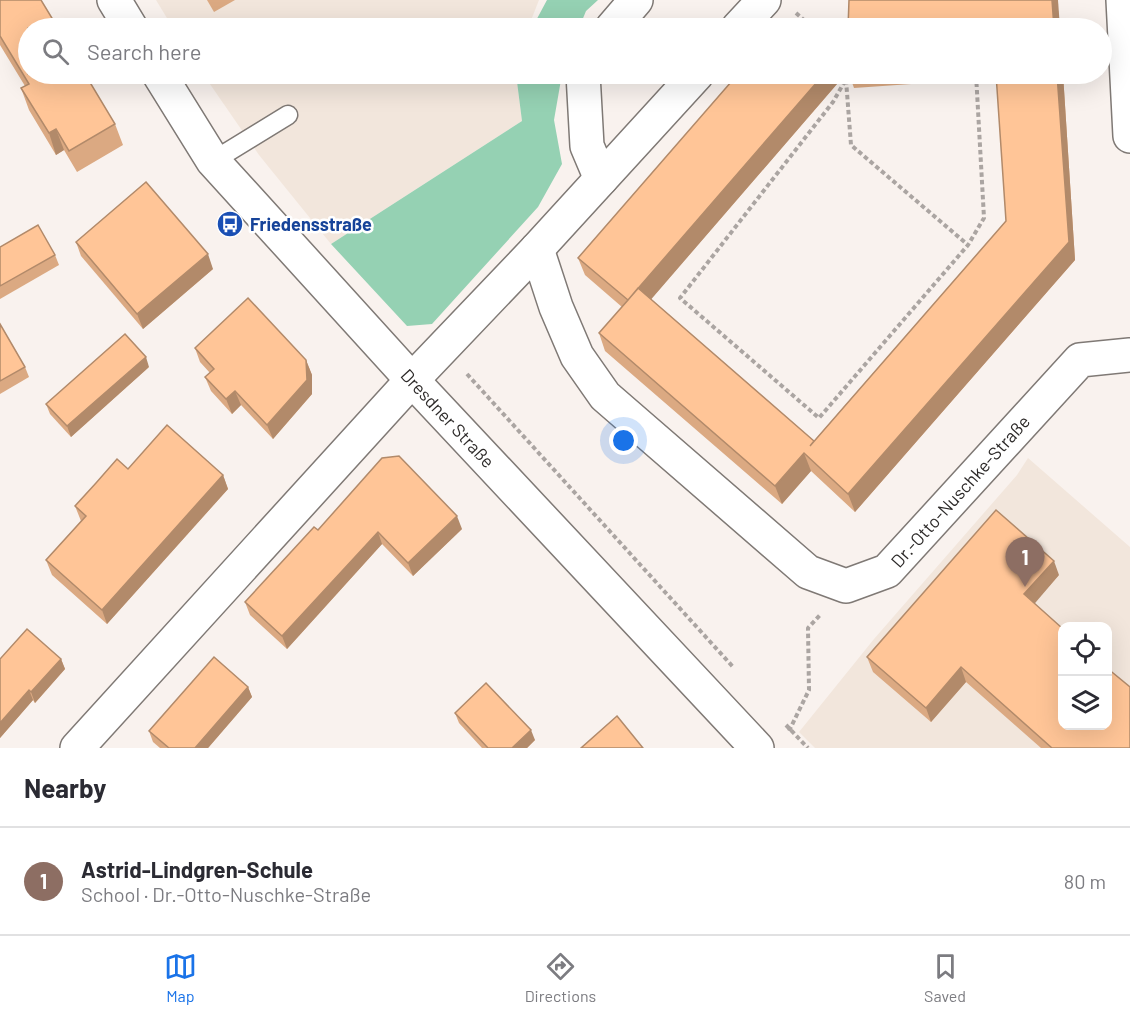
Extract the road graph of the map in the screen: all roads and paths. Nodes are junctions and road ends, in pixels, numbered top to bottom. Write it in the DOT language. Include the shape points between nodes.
graph roads {
  1 [pos="114,0"];
  2 [pos="636,0"];
  3 [pos="764,0"];
  4 [pos="1123,0"];
  5 [pos="125,18"];
  6 [pos="621,18"];
  7 [pos="747,18"];
  8 [pos="165,84"];
  9 [pos="584,84"];
  10 [pos="688,84"];
  11 [pos="843,84"];
  12 [pos="846,84"];
  13 [pos="977,84"];
  14 [pos="288,115"];
  15 [pos="1130,136"];
  16 [pos="213,161"];
  17 [pos="601,180"];
  18 [pos="968,245"];
  19 [pos="537,249"];
  20 [pos="443,348"];
  21 [pos="1130,355"];
  22 [pos="412,380"];
  23 [pos="846,586"];
  24 [pos="742,676"];
  25 [pos="782,721"];
  26 [pos="790,730"];
  27 [pos="770,743"];
  28 [pos="77,748"];
  29 [pos="808,748"];
  1 -- 5 [label="street"];
  2 -- 6 [label="street"];
  3 -- 7 [label="street"];
  4 -- 15 [label="street"];
  8 -- 16 [label="street, Dresdner Straße"];
  9 -- 17 [label="street" via="587,146"];
  10 -- 17 [label="street"];
  11 -- 18 [label="path" via="680,298 819,418"];
  12 -- 18 [label="path" via="851,145"];
  13 -- 18 [label="path" via="984,218"];
  14 -- 16 [label="lane"];
  16 -- 22 [label="street, Dresdner Straße"];
  17 -- 19 [label="street"];
  19 -- 20 [label="street"];
  19 -- 23 [label="street" via="556,307 578,356 605,396 808,572"];
  20 -- 22 [label="street"];
  20 -- 24 [label="path"];
  21 -- 23 [label="street, Dr.-Otto-Nuschke-Straße" via="1080,360 887,571"];
  22 -- 27 [label="street, Dresdner Straße"];
  22 -- 28 [label="street"];
  23 -- 26 [label="path" via="808,628 809,690"];
  25 -- 26 [label="path"];
  26 -- 27 [label="path"];
  26 -- 29 [label="path"];
}
